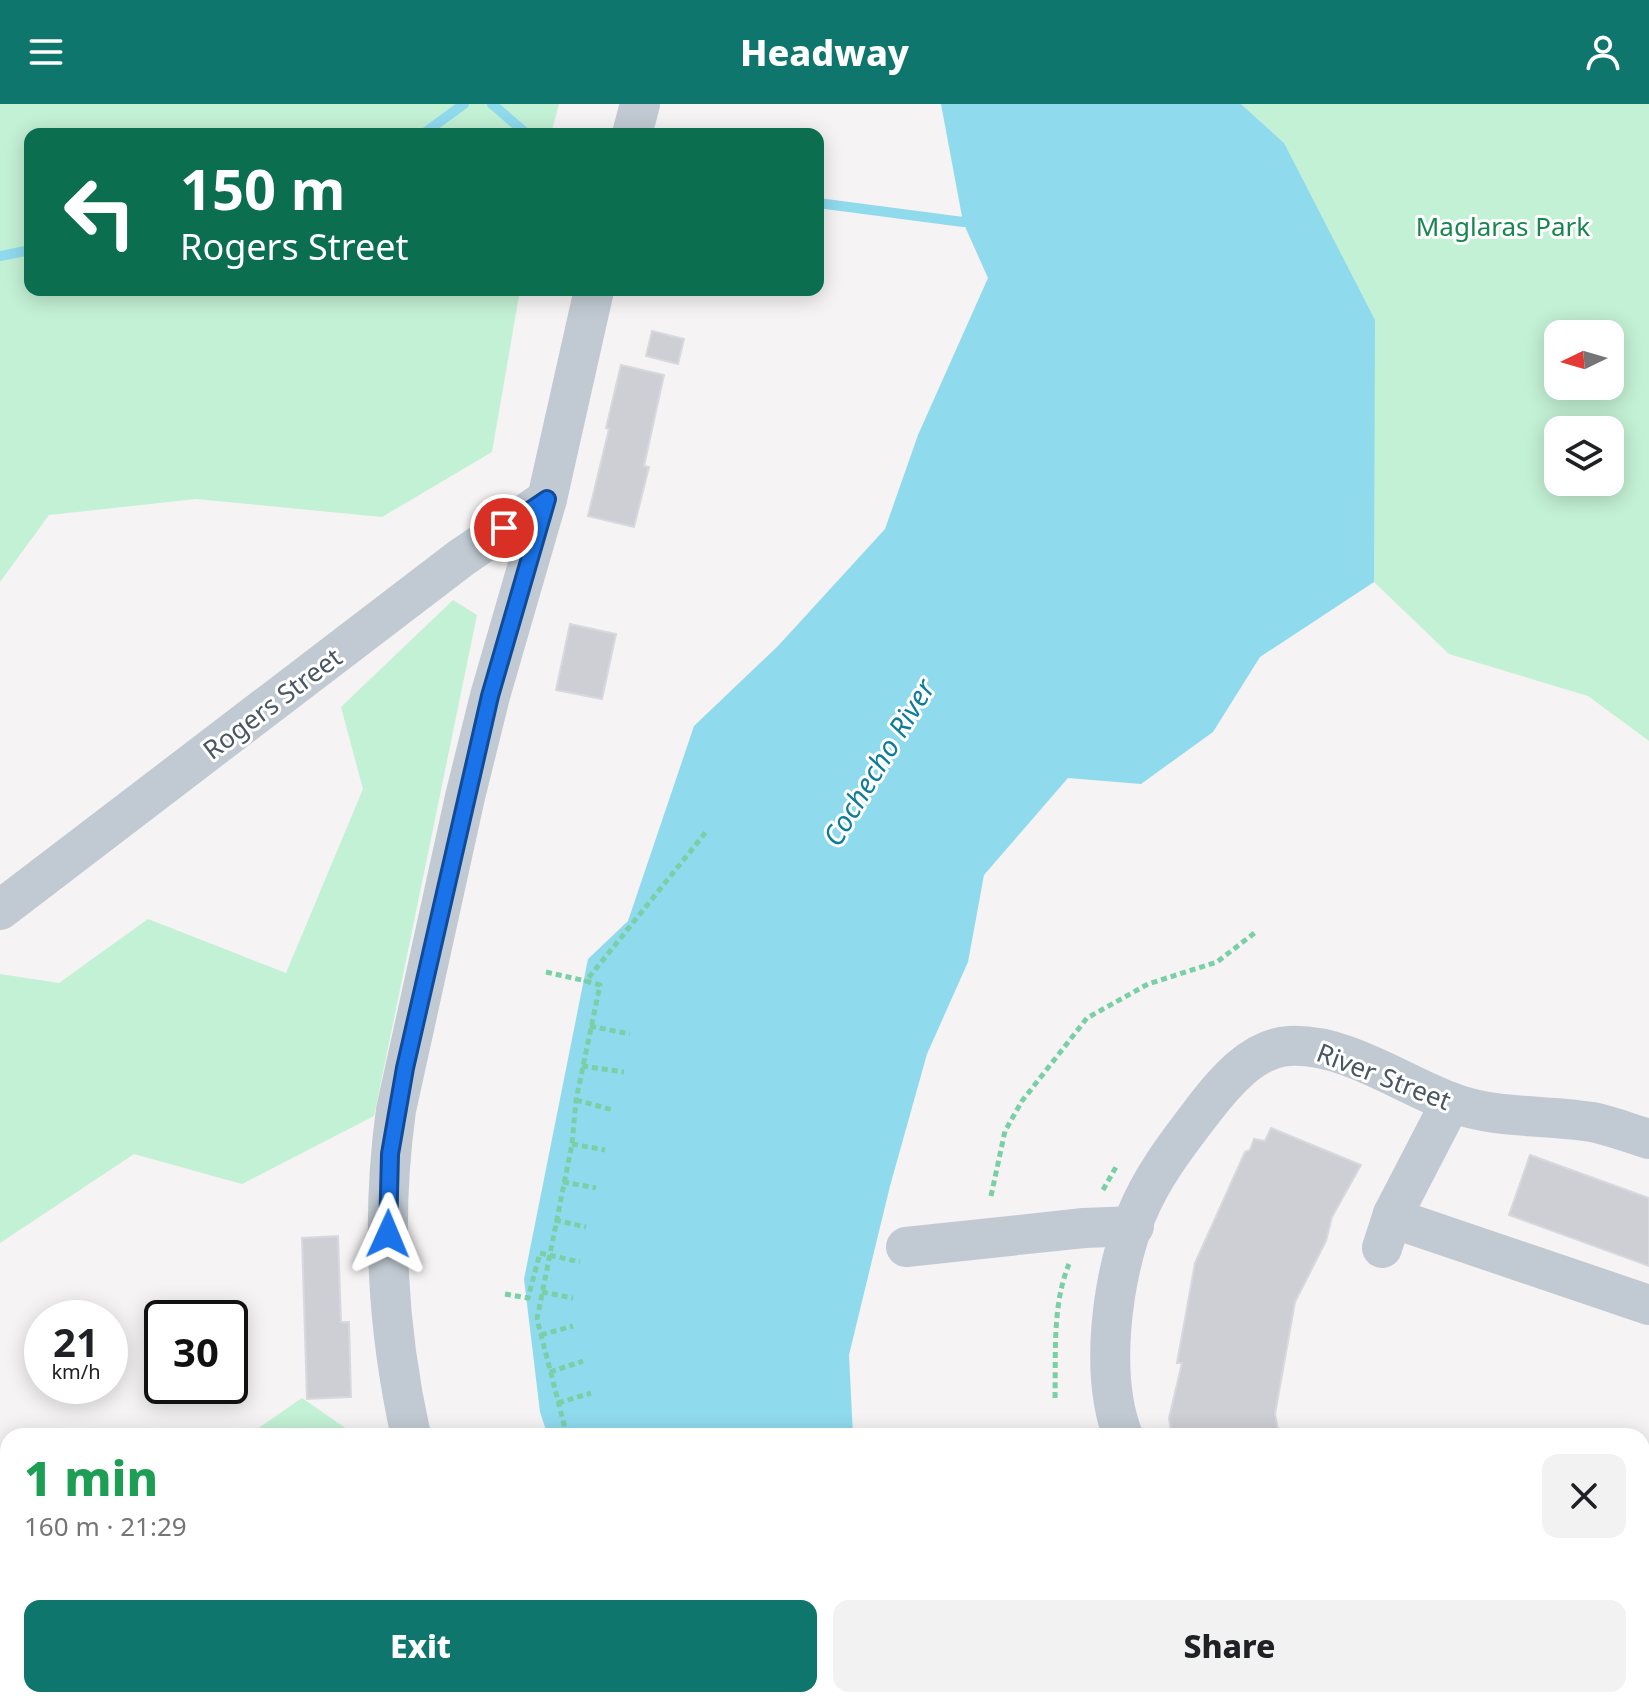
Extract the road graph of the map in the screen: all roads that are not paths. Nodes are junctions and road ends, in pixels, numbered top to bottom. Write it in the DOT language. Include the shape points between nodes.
graph roads {
  1 [pos="640,104"];
  2 [pos="634,128"];
  3 [pos="593,296"];
  4 [pos="547,499"];
  5 [pos="0,910"];
  6 [pos="1451,1102"];
  7 [pos="1649,1139"];
  8 [pos="1134,1226"];
  9 [pos="906,1247"];
  10 [pos="1649,1305"];
  11 [pos="409,1428"];
  12 [pos="1120,1428"];
  1 -- 2 [label="street"];
  3 -- 4 [label="street"];
  4 -- 5 [label="street, Rogers Street" via="461,558"];
  4 -- 11 [label="street" via="490,696 396,1110 387,1260 395,1353"];
  6 -- 7 [label="street, River Street" via="1477,1111 1596,1123"];
  6 -- 8 [label="street, River Street" via="1313,1047 1263,1052 1224,1083 1166,1159"];
  6 -- 10 [label="street" via="1387,1231 1410,1224"];
  8 -- 9 [label="street"];
  8 -- 12 [label="street, River Street" via="1116,1289 1110,1356"];
}
